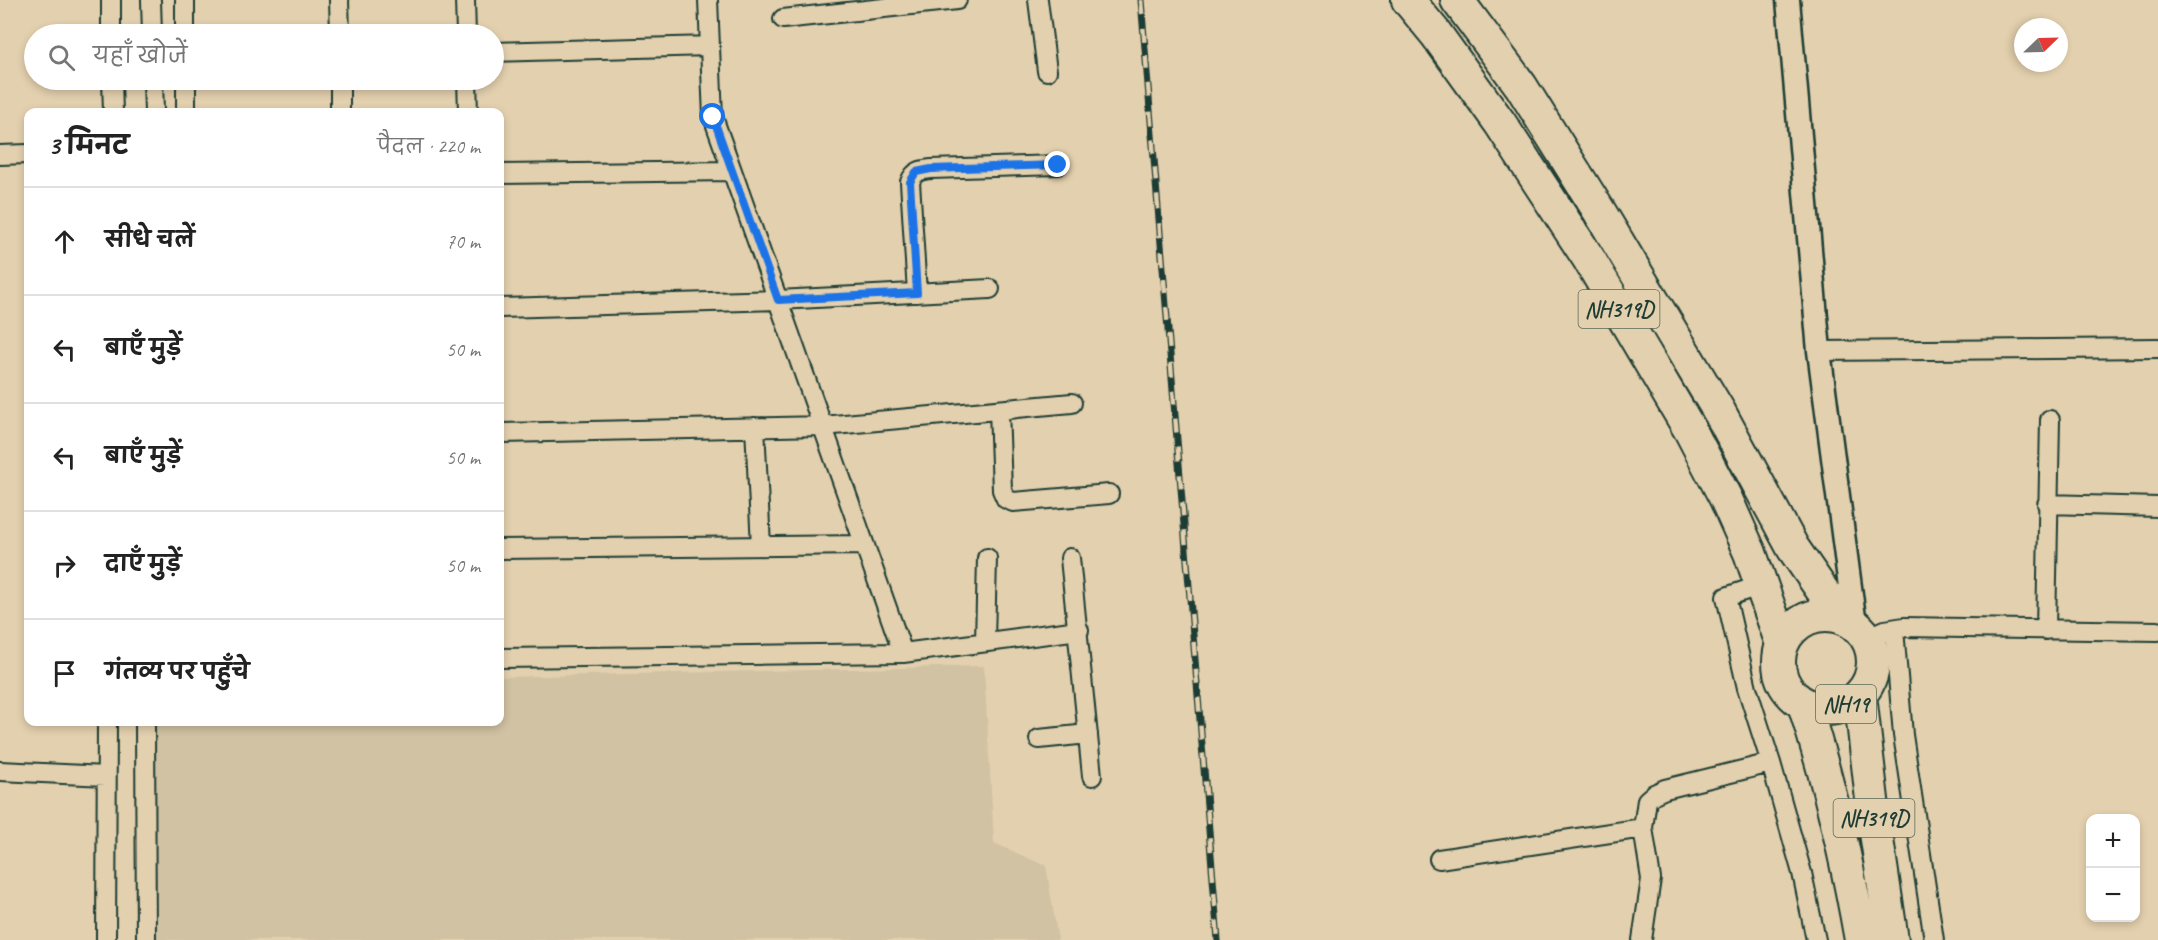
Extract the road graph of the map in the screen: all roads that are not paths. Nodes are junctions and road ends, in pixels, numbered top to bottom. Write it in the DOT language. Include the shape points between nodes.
graph roads {
  1 [pos="111,0"];
  2 [pos="152,0"];
  3 [pos="185,0"];
  4 [pos="339,0"];
  5 [pos="465,0"];
  6 [pos="708,0"];
  7 [pos="957,0"];
  8 [pos="1038,0"];
  9 [pos="1408,0"];
  10 [pos="1457,0"];
  11 [pos="1788,0"];
  12 [pos="873,5"];
  13 [pos="783,19"];
  14 [pos="111,24"];
  15 [pos="152,24"];
  16 [pos="185,24"];
  17 [pos="340,24"];
  18 [pos="466,24"];
  19 [pos="710,46"];
  20 [pos="504,52"];
  21 [pos="1047,71"];
  22 [pos="112,90"];
  23 [pos="153,90"];
  24 [pos="186,90"];
  25 [pos="340,90"];
  26 [pos="467,90"];
  27 [pos="113,108"];
  28 [pos="154,108"];
  29 [pos="186,108"];
  30 [pos="340,108"];
  31 [pos="468,108"];
  32 [pos="24,154"];
  33 [pos="0,155"];
  34 [pos="1058,165"];
  35 [pos="732,171"];
  36 [pos="504,174"];
  37 [pos="990,288"];
  38 [pos="917,293"];
  39 [pos="778,300"];
  40 [pos="504,308"];
  41 [pos="2158,348"];
  42 [pos="1820,351"];
  43 [pos="1072,403"];
  44 [pos="999,410"];
  45 [pos="2050,420"];
  46 [pos="823,426"];
  47 [pos="755,427"];
  48 [pos="504,433"];
  49 [pos="1109,494"];
  50 [pos="2047,504"];
  51 [pos="2158,507"];
  52 [pos="864,545"];
  53 [pos="761,546"];
  54 [pos="504,549"];
  55 [pos="987,558"];
  56 [pos="1070,558"];
  57 [pos="1761,585"];
  58 [pos="1864,627"];
  59 [pos="1079,630"];
  60 [pos="2046,630"];
  61 [pos="2158,632"];
  62 [pos="985,642"];
  63 [pos="1782,644"];
  64 [pos="903,653"];
  65 [pos="504,658"];
  66 [pos="1860,695"];
  67 [pos="1804,704"];
  68 [pos="107,726"];
  69 [pos="145,726"];
  70 [pos="1088,734"];
  71 [pos="1039,739"];
  72 [pos="1771,763"];
  73 [pos="0,771"];
  74 [pos="106,776"];
  75 [pos="1092,776"];
  76 [pos="1643,828"];
  77 [pos="1439,859"];
  78 [pos="106,940"];
  79 [pos="146,940"];
  80 [pos="1642,940"];
  81 [pos="1816,940"];
  82 [pos="1860,940"];
  83 [pos="1892,940"];
  84 [pos="1934,940"];
  1 -- 14 [label="street"];
  2 -- 15 [label="street"];
  3 -- 16 [label="street"];
  4 -- 17 [label="street"];
  5 -- 18 [label="street"];
  6 -- 19 [label="street"];
  7 -- 12 [label="street"];
  8 -- 21 [label="street"];
  9 -- 57 [label="highway, NH319D" via="1500,123 1589,259 1690,430 1721,489"];
  10 -- 58 [label="highway, NH319D" via="1521,86 1601,214 1720,413 1793,548"];
  11 -- 42 [label="street"];
  12 -- 13 [label="street"];
  19 -- 20 [label="street"];
  19 -- 35 [label="street" via="713,117"];
  22 -- 27 [label="street"];
  23 -- 28 [label="street"];
  24 -- 29 [label="street"];
  25 -- 30 [label="street"];
  26 -- 31 [label="street"];
  32 -- 33 [label="street"];
  34 -- 38 [label="street" via="931,169 912,175"];
  35 -- 36 [label="street"];
  35 -- 39 [label="street"];
  37 -- 38 [label="street"];
  38 -- 39 [label="street"];
  39 -- 40 [label="street"];
  39 -- 46 [label="street"];
  41 -- 42 [label="street"];
  42 -- 58 [label="street"];
  43 -- 44 [label="street"];
  44 -- 46 [label="street"];
  44 -- 49 [label="street" via="1002,490 1006,499"];
  45 -- 50 [label="street"];
  46 -- 47 [label="street"];
  46 -- 52 [label="street"];
  47 -- 48 [label="street"];
  47 -- 53 [label="street"];
  50 -- 51 [label="street"];
  50 -- 60 [label="street"];
  52 -- 53 [label="street"];
  52 -- 64 [label="street"];
  53 -- 54 [label="street"];
  55 -- 62 [label="street"];
  56 -- 59 [label="street"];
  57 -- 63 [label="highway, NH319D"];
  57 -- 72 [label="street" via="1726,597 1747,688"];
  58 -- 60 [label="street"];
  58 -- 63 [label="highway" via="1822,614 1791,629"];
  58 -- 66 [label="highway, NH19" via="1873,654 1873,672"];
  58 -- 84 [label="street" via="1903,735"];
  59 -- 62 [label="street"];
  59 -- 70 [label="street"];
  60 -- 61 [label="street"];
  62 -- 64 [label="street"];
  63 -- 67 [label="highway, NH19" via="1778,661 1781,678 1790,693"];
  64 -- 65 [label="street"];
  66 -- 67 [label="highway, NH19" via="1838,708 1821,710"];
  66 -- 83 [label="highway, NH319D"];
  67 -- 82 [label="highway, NH319D" via="1827,777"];
  68 -- 74 [label="street"];
  69 -- 79 [label="street"];
  70 -- 71 [label="street"];
  70 -- 75 [label="street"];
  72 -- 76 [label="street" via="1654,794 1647,800"];
  72 -- 81 [label="street"];
  73 -- 74 [label="street"];
  74 -- 78 [label="street"];
  76 -- 77 [label="street"];
  76 -- 80 [label="street" via="1651,879"];
}
